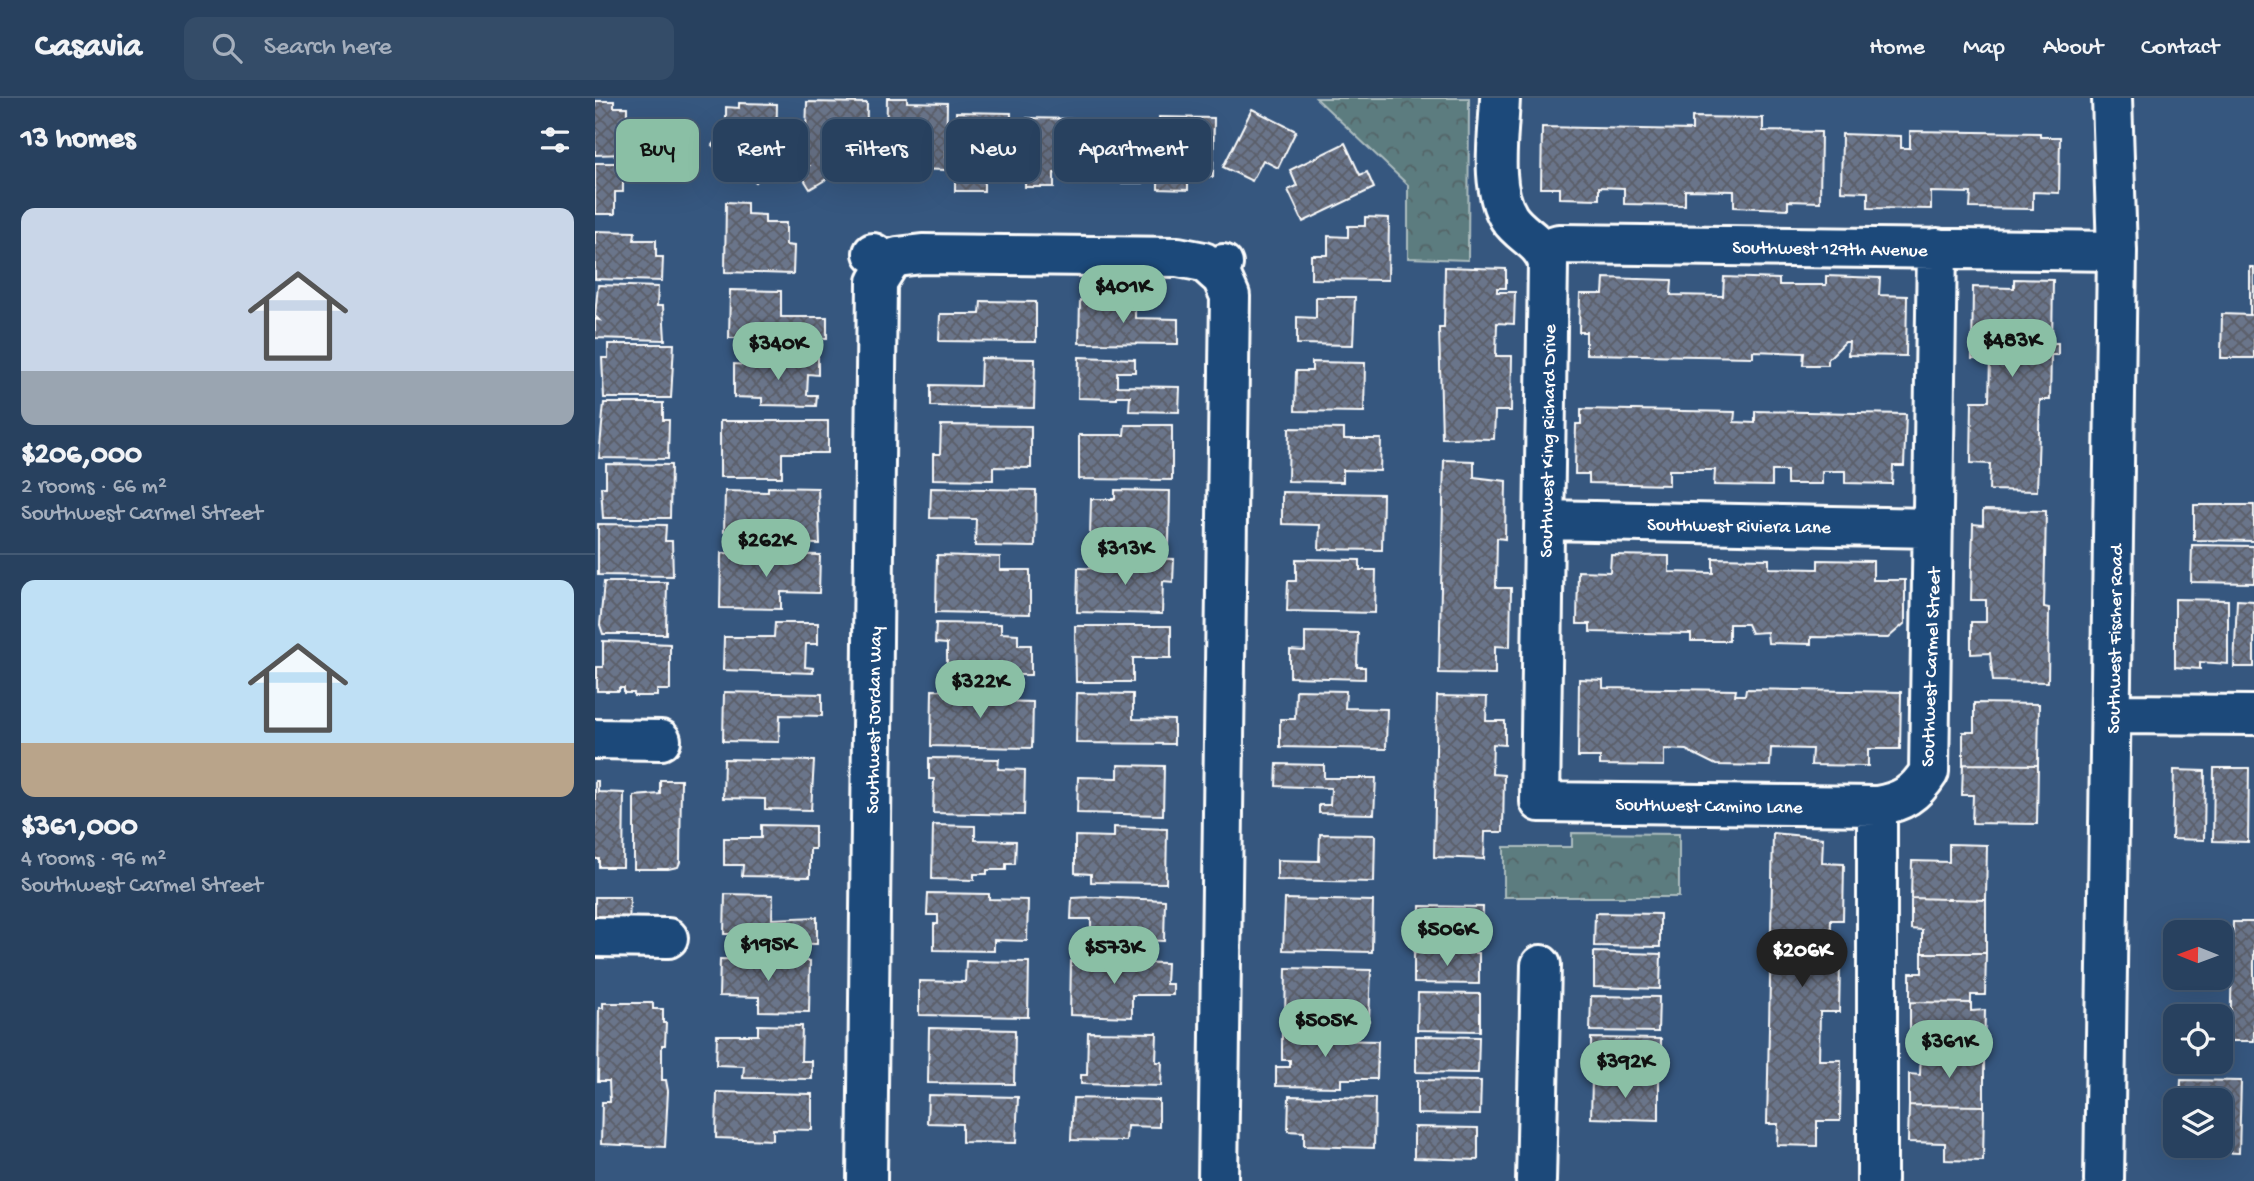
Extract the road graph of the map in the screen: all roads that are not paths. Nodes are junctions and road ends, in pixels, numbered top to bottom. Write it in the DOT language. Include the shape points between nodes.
graph roads {
  1 [pos="1500,98"];
  2 [pos="2112,98"];
  3 [pos="1937,248"];
  4 [pos="1543,249"];
  5 [pos="2117,251"];
  6 [pos="1545,520"];
  7 [pos="1933,528"];
  8 [pos="2112,714"];
  9 [pos="2254,715"];
  10 [pos="595,739"];
  11 [pos="661,740"];
  12 [pos="1541,802"];
  13 [pos="1877,806"];
  14 [pos="595,937"];
  15 [pos="668,938"];
  16 [pos="1541,965"];
  17 [pos="867,1181"];
  18 [pos="1218,1181"];
  19 [pos="1536,1181"];
  20 [pos="1877,1181"];
  21 [pos="2104,1181"];
  1 -- 4 [label="street" via="1500,196 1517,228"];
  2 -- 5 [label="street, Southwest Fischer Road"];
  3 -- 4 [label="street, Southwest 129th Avenue" via="1559,244"];
  3 -- 5 [label="street, Southwest 129th Avenue"];
  3 -- 7 [label="street, Southwest Carmel Street"];
  4 -- 6 [label="street, Southwest King Richard Drive" via="1548,262"];
  5 -- 8 [label="street, Southwest Fischer Road"];
  6 -- 7 [label="street, Southwest Riviera Lane"];
  6 -- 12 [label="street, Southwest King Richard Drive"];
  7 -- 13 [label="street, Southwest Carmel Street" via="1929,772 1917,790 1897,803"];
  8 -- 9 [label="street"];
  8 -- 21 [label="street, Southwest Fischer Road"];
  10 -- 11 [label="street"];
  12 -- 13 [label="street, Southwest Camino Lane"];
  13 -- 20 [label="street"];
  14 -- 15 [label="street"];
  16 -- 19 [label="street"];
  17 -- 18 [label="street, Southwest Jordan Way" via="877,282 881,258 922,254 1178,257 1218,267 1230,296"];
}
